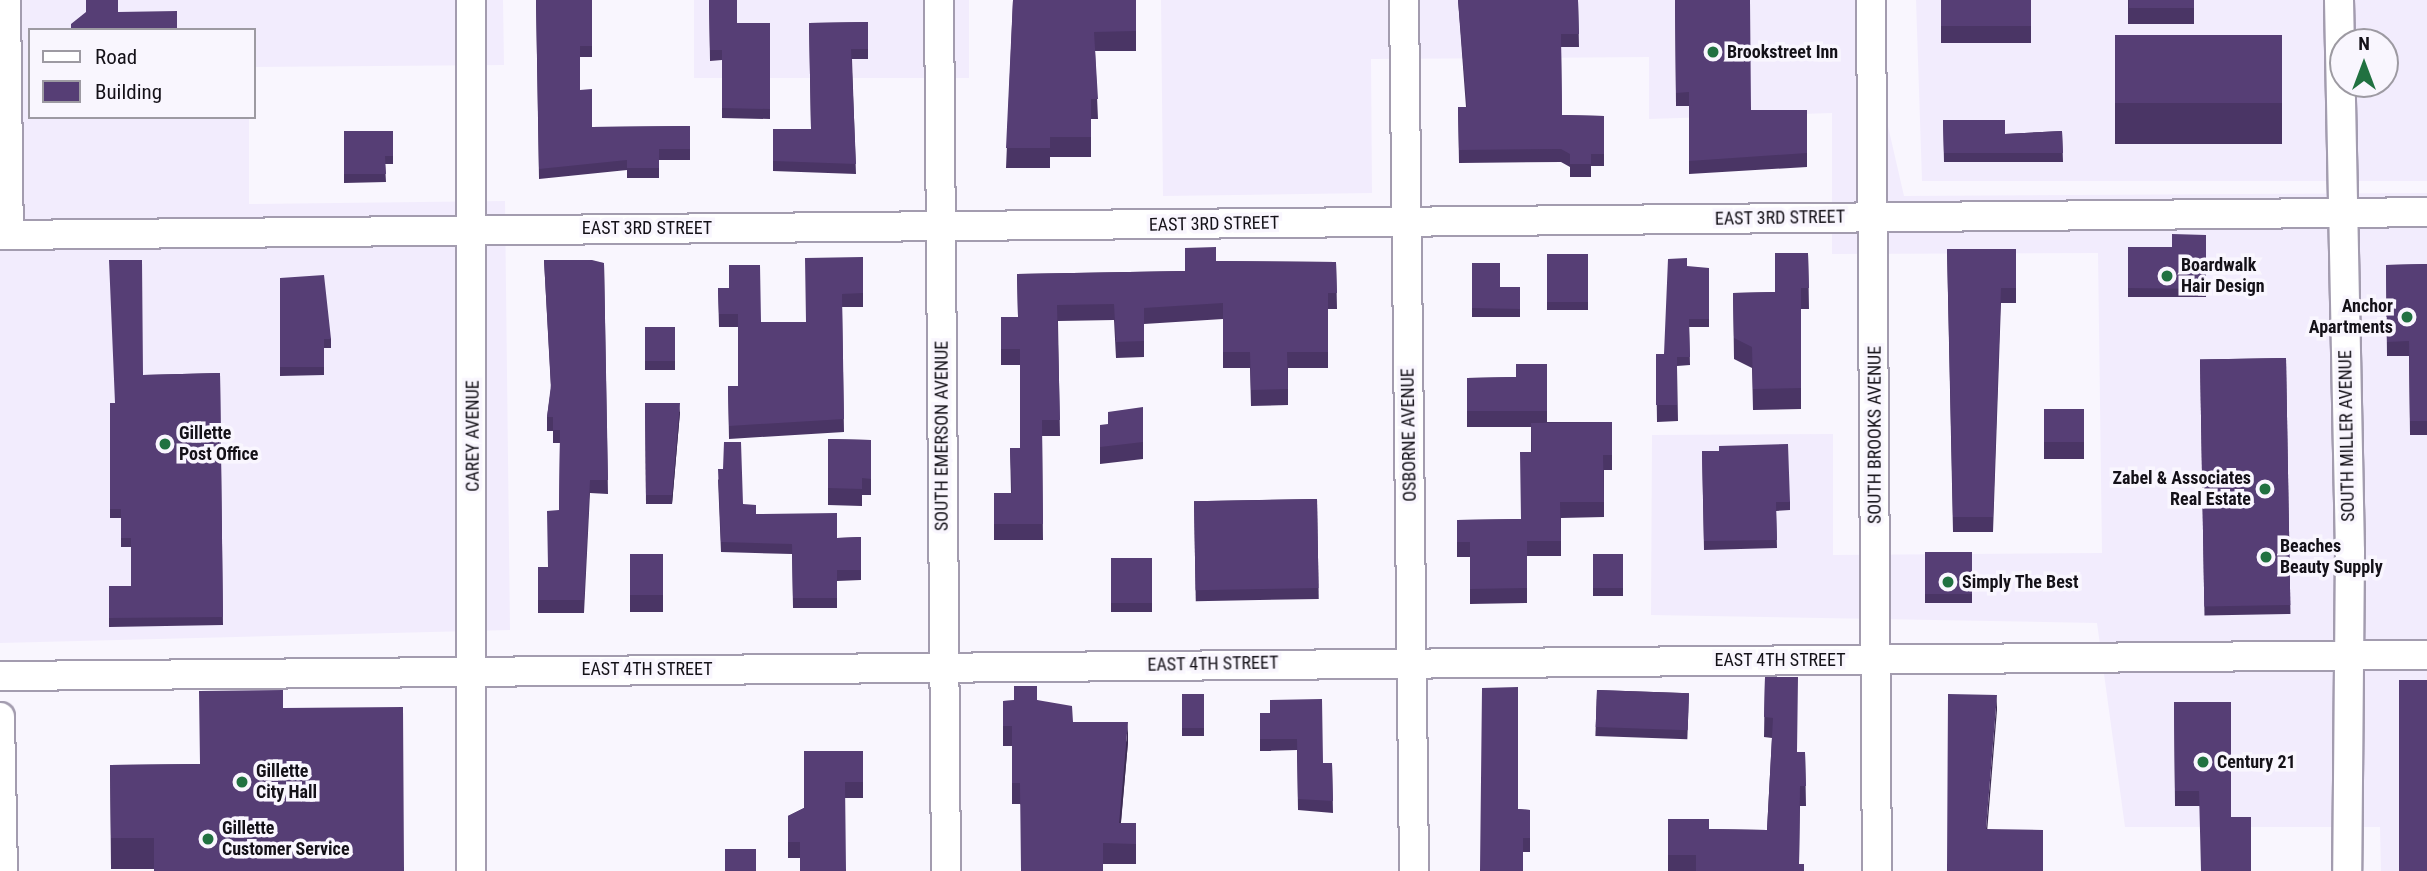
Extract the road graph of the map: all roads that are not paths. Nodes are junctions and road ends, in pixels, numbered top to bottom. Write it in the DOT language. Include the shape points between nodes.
graph roads {
  1 [pos="6,0"];
  2 [pos="471,0"];
  3 [pos="939,0"];
  4 [pos="1404,0"];
  5 [pos="1871,0"];
  6 [pos="2339,0"];
  7 [pos="2427,212"];
  8 [pos="2343,213"];
  9 [pos="1874,217"];
  10 [pos="1406,221"];
  11 [pos="940,227"];
  12 [pos="472,230"];
  13 [pos="4,235"];
  14 [pos="2349,655"];
  15 [pos="2427,655"];
  16 [pos="1876,660"];
  17 [pos="1413,662"];
  18 [pos="944,668"];
  19 [pos="472,671"];
  20 [pos="0,676"];
  21 [pos="0,717"];
  22 [pos="3,871"];
  23 [pos="471,871"];
  24 [pos="946,871"];
  25 [pos="1414,871"];
  26 [pos="1877,871"];
  27 [pos="2347,871"];
  1 -- 13 [label="street"];
  2 -- 12 [label="street, CAREY AVENUE"];
  3 -- 11 [label="street, SOUTH EMERSON AVENUE"];
  4 -- 10 [label="street, OSBORNE AVENUE"];
  5 -- 9 [label="street, SOUTH BROOKS AVENUE"];
  6 -- 8 [label="street, SOUTH MILLER AVENUE"];
  7 -- 8 [label="street, EAST 3RD STREET"];
  8 -- 9 [label="street, EAST 3RD STREET"];
  8 -- 14 [label="street, SOUTH MILLER AVENUE"];
  9 -- 10 [label="street, EAST 3RD STREET"];
  9 -- 16 [label="street, SOUTH BROOKS AVENUE"];
  10 -- 11 [label="street, EAST 3RD STREET"];
  10 -- 17 [label="street, OSBORNE AVENUE"];
  11 -- 12 [label="street, EAST 3RD STREET"];
  11 -- 18 [label="street, SOUTH EMERSON AVENUE"];
  12 -- 13 [label="street, EAST 3RD STREET"];
  12 -- 19 [label="street, CAREY AVENUE"];
  14 -- 15 [label="street, EAST 4TH STREET"];
  14 -- 16 [label="street, EAST 4TH STREET"];
  14 -- 27 [label="street, SOUTH MILLER AVENUE"];
  16 -- 17 [label="street, EAST 4TH STREET"];
  16 -- 26 [label="street, SOUTH BROOKS AVENUE"];
  17 -- 18 [label="street, EAST 4TH STREET"];
  17 -- 25 [label="street, OSBORNE AVENUE"];
  18 -- 19 [label="street, EAST 4TH STREET"];
  18 -- 24 [label="street, SOUTH EMERSON AVENUE"];
  19 -- 20 [label="street, EAST 4TH STREET"];
  19 -- 23 [label="street, CAREY AVENUE"];
  21 -- 22 [label="street"];
}
